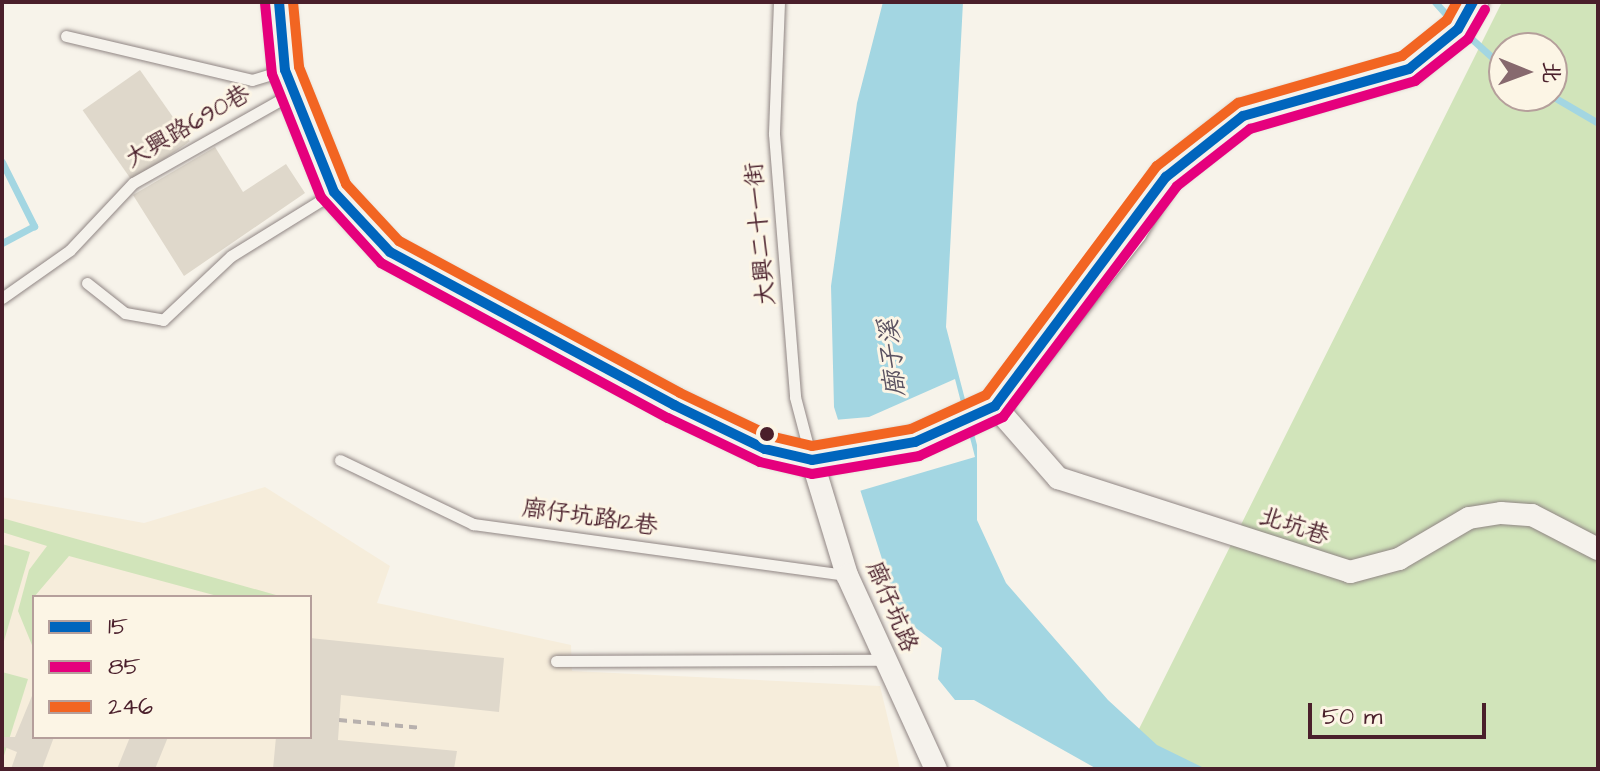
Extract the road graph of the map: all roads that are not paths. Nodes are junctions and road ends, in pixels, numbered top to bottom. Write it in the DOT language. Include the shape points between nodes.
graph roads {
  1 [pos="279,2"];
  2 [pos="779,2"];
  3 [pos="1466,15"];
  4 [pos="66,36"];
  5 [pos="288,82"];
  6 [pos="334,192"];
  7 [pos="87,283"];
  8 [pos="2,298"];
  9 [pos="988,410"];
  10 [pos="821,459"];
  11 [pos="340,460"];
  12 [pos="1598,549"];
  13 [pos="847,575"];
  14 [pos="885,660"];
  15 [pos="556,661"];
  16 [pos="936,769"];
  1 -- 5 [label="main road"];
  2 -- 10 [label="lane, 大興二十一街" via="774,134 795,397"];
  3 -- 9 [label="main road" via="1409,69 1243,116 1166,177 1132,231"];
  4 -- 5 [label="lane" via="252,80"];
  5 -- 6 [label="main road"];
  5 -- 8 [label="lane, 大興路690巷" via="133,183 70,250"];
  6 -- 7 [label="lane" via="231,256 163,320 125,313"];
  6 -- 10 [label="main road" via="390,252 533,334 765,449"];
  9 -- 10 [label="main road" via="915,442"];
  9 -- 12 [label="street, 北坑巷" via="1058,478 1350,572 1399,559 1469,518 1501,513 1532,515"];
  10 -- 13 [label="street, 廍仔坑路"];
  11 -- 13 [label="lane, 廍仔坑路12巷" via="473,524"];
  13 -- 14 [label="street, 廍仔坑路"];
  14 -- 15 [label="lane"];
  14 -- 16 [label="street, 廍仔坑路"];
}
